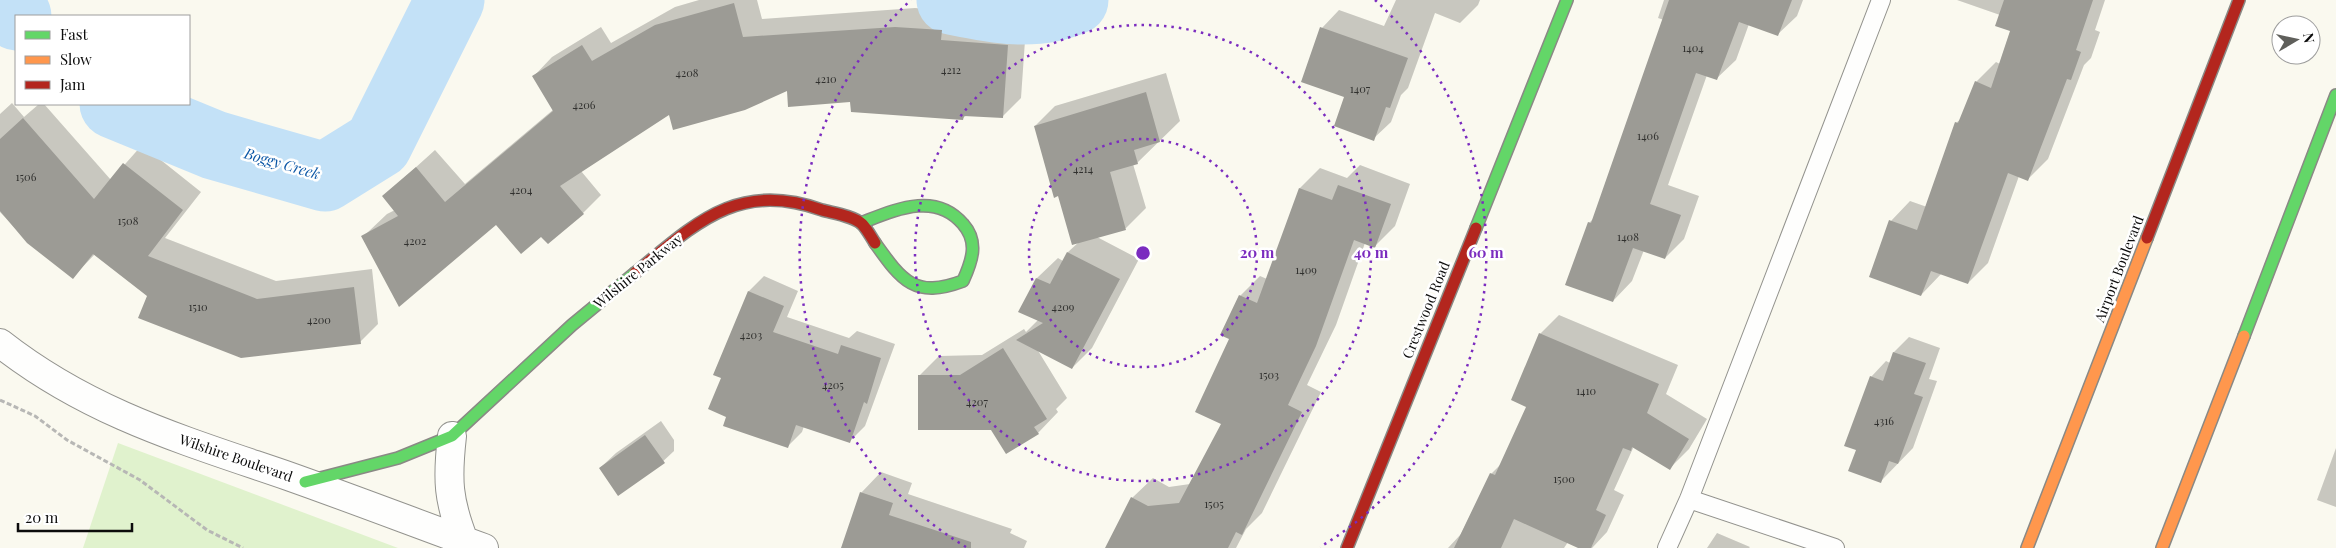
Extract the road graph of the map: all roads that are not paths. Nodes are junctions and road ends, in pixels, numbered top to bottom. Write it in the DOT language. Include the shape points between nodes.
graph roads {
  1 [pos="1567,0"];
  2 [pos="1881,0"];
  3 [pos="2239,0"];
  4 [pos="2336,95"];
  5 [pos="861,223"];
  6 [pos="0,343"];
  7 [pos="452,436"];
  8 [pos="305,482"];
  9 [pos="1689,499"];
  10 [pos="474,544"];
  11 [pos="1347,548"];
  12 [pos="1667,548"];
  13 [pos="1835,548"];
  14 [pos="2027,548"];
  15 [pos="2162,548"];
  1 -- 11 [label="street, Crestwood Road"];
  2 -- 9 [label="lane"];
  3 -- 14 [label="street, Airport Boulevard"];
  4 -- 15 [label="street"];
  5 -- 5 [label="street" via="892,267 922,289 942,289 962,280 972,260 973,239 960,218 946,207 926,203 901,207"];
  5 -- 7 [label="street, Wilshire Parkway" via="810,205 779,199 734,205 698,222 572,325"];
  6 -- 8 [label="street, Wilshire Boulevard" via="28,365 81,397 141,425"];
  7 -- 8 [label="street, Wilshire Parkway" via="384,462"];
  7 -- 10 [label="street" via="448,473 452,510"];
  8 -- 10 [label="street, Wilshire Boulevard"];
  9 -- 12 [label="lane"];
  9 -- 13 [label="lane"];
}
